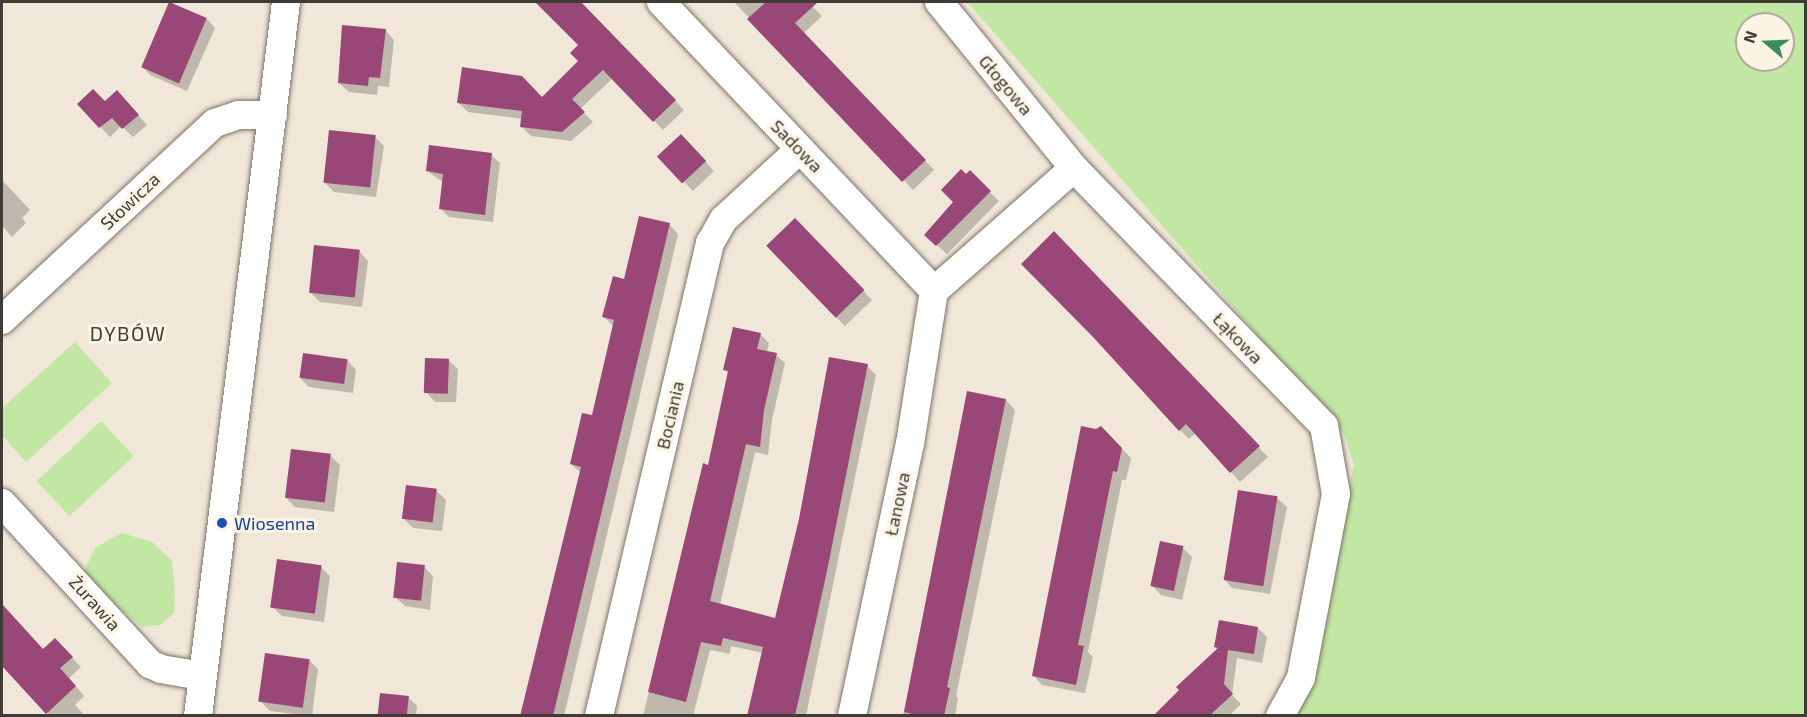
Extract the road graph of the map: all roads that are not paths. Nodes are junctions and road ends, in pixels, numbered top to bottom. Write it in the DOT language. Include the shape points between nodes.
graph roads {
  1 [pos="286,2"];
  2 [pos="661,2"];
  3 [pos="939,2"];
  4 [pos="273,116"];
  5 [pos="800,148"];
  6 [pos="1074,168"];
  7 [pos="934,291"];
  8 [pos="2,320"];
  9 [pos="2,503"];
  10 [pos="202,676"];
  11 [pos="198,716"];
  12 [pos="598,716"];
  13 [pos="852,716"];
  14 [pos="1280,716"];
  1 -- 4 [label="street"];
  2 -- 5 [label="street, Sadowa"];
  3 -- 6 [label="street, Głogowa"];
  4 -- 8 [label="street, Słowicza" via="238,115 215,123"];
  4 -- 10 [label="street"];
  5 -- 7 [label="street, Sadowa"];
  5 -- 12 [label="street, Bociania" via="724,219 710,243"];
  6 -- 7 [label="street"];
  6 -- 14 [label="street, Łąkowa" via="1324,426 1336,494 1301,678"];
  7 -- 13 [label="street, Łanowa" via="910,444"];
  9 -- 10 [label="street, Żurawia" via="150,664"];
  10 -- 11 [label="street"];
}
